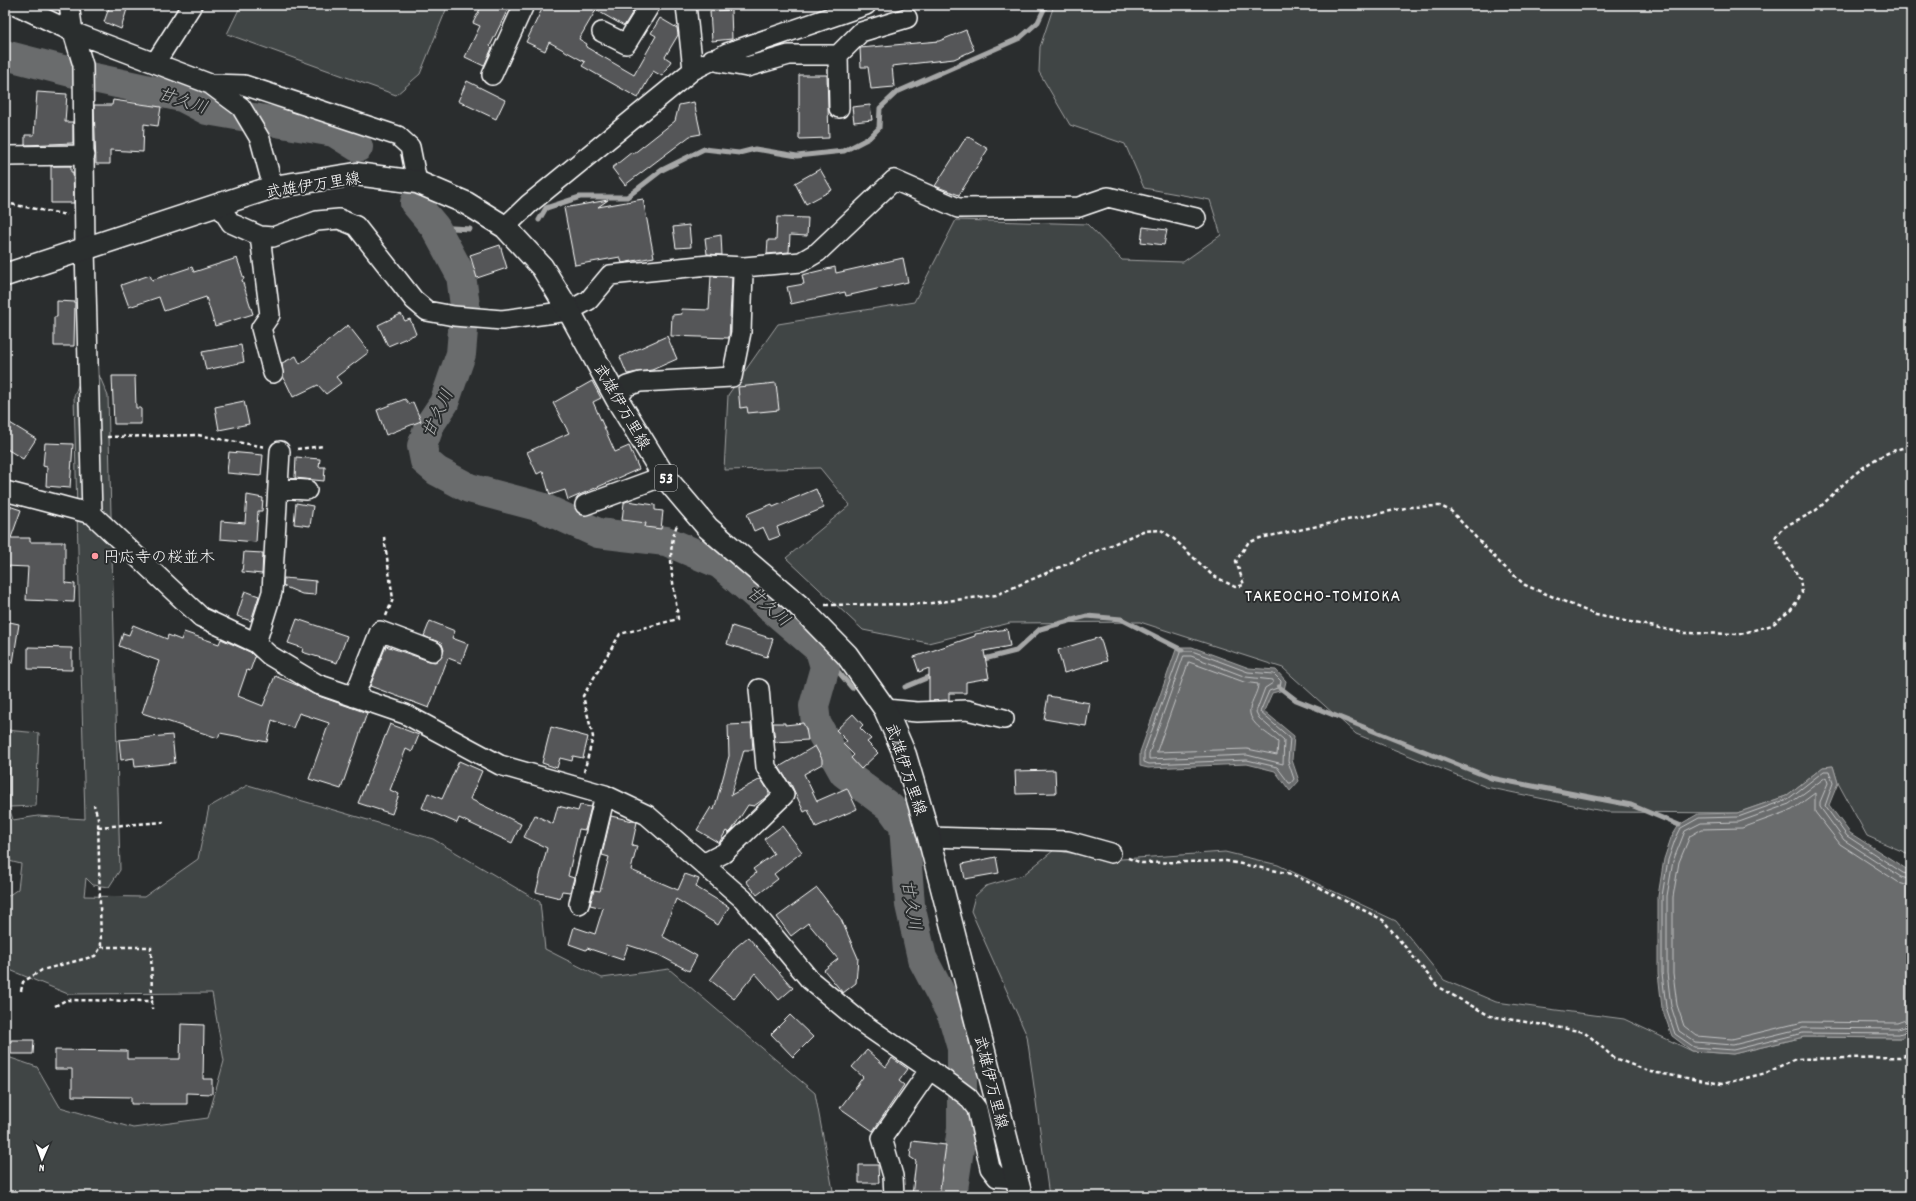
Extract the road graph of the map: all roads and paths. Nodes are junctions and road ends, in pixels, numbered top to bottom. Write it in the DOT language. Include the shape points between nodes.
graph roads {
  1 [pos="16,5"];
  2 [pos="70,5"];
  3 [pos="192,5"];
  4 [pos="524,5"];
  5 [pos="650,5"];
  6 [pos="686,5"];
  7 [pos="866,5"];
  8 [pos="907,18"];
  9 [pos="74,32"];
  10 [pos="602,32"];
  11 [pos="838,55"];
  12 [pos="712,59"];
  13 [pos="155,63"];
  14 [pos="694,70"];
  15 [pos="492,75"];
  16 [pos="210,84"];
  17 [pos="839,108"];
  18 [pos="85,155"];
  19 [pos="5,156"];
  20 [pos="417,182"];
  21 [pos="273,188"];
  22 [pos="5,203"];
  23 [pos="219,205"];
  24 [pos="1196,218"];
  25 [pos="85,219"];
  26 [pos="505,227"];
  27 [pos="260,236"];
  28 [pos="85,250"];
  29 [pos="744,273"];
  30 [pos="5,275"];
  31 [pos="569,311"];
  32 [pos="273,372"];
  33 [pos="617,399"];
  34 [pos="90,438"];
  35 [pos="324,446"];
  36 [pos="1911,446"];
  37 [pos="280,450"];
  38 [pos="664,476"];
  39 [pos="278,488"];
  40 [pos="307,490"];
  41 [pos="5,491"];
  42 [pos="584,505"];
  43 [pos="92,514"];
  44 [pos="672,536"];
  45 [pos="384,537"];
  46 [pos="798,605"];
  47 [pos="380,631"];
  48 [pos="256,643"];
  49 [pos="433,651"];
  50 [pos="759,689"];
  51 [pos="354,697"];
  52 [pos="885,708"];
  53 [pos="1004,718"];
  54 [pos="579,788"];
  55 [pos="605,795"];
  56 [pos="94,805"];
  57 [pos="164,822"];
  58 [pos="98,827"];
  59 [pos="930,837"];
  60 [pos="1111,853"];
  61 [pos="703,864"];
  62 [pos="579,904"];
  63 [pos="101,947"];
  64 [pos="21,991"];
  65 [pos="152,1001"];
  66 [pos="55,1006"];
  67 [pos="152,1009"];
  68 [pos="1911,1052"];
  69 [pos="930,1069"];
  70 [pos="1019,1187"];
  71 [pos="894,1196"];
  1 -- 9 [label="street"];
  2 -- 9 [label="street"];
  3 -- 13 [label="street"];
  4 -- 15 [label="street"];
  5 -- 10 [label="street" via="626,44"];
  6 -- 14 [label="street"];
  7 -- 12 [label="street"];
  8 -- 11 [label="street" via="861,32"];
  9 -- 13 [label="street"];
  9 -- 18 [label="street" via="83,66"];
  11 -- 12 [label="street" via="789,55 747,67"];
  11 -- 17 [label="street"];
  12 -- 14 [label="street"];
  13 -- 16 [label="street"];
  14 -- 26 [label="street" via="529,204"];
  16 -- 20 [label="street" via="244,85 398,136 410,147"];
  16 -- 21 [label="street" via="241,107 260,139"];
  18 -- 19 [label="street"];
  18 -- 25 [label="street"];
  20 -- 21 [label="main road, 武雄伊万里線 / 53" via="356,174"];
  20 -- 26 [label="main road, 武雄伊万里線 / 53" via="466,203"];
  21 -- 23 [label="main road, 武雄伊万里線 / 53"];
  22 -- 25 [label="path"];
  23 -- 27 [label="street" via="231,223"];
  23 -- 28 [label="main road, 武雄伊万里線 / 53"];
  24 -- 31 [label="street" via="1108,197 1079,207 958,208 894,180 818,252 801,262 744,267 709,265 610,275 589,300"];
  25 -- 28 [label="street"];
  26 -- 31 [label="main road, 武雄伊万里線 / 53" via="542,267"];
  27 -- 31 [label="street" via="273,237 317,221 339,219 356,226 414,300 427,311 475,319 502,320"];
  27 -- 32 [label="street" via="270,315 261,328"];
  28 -- 30 [label="main road, 武雄伊万里線 / 53"];
  28 -- 34 [label="street"];
  29 -- 33 [label="street" via="741,332 732,377 640,382 627,386"];
  31 -- 33 [label="main road, 武雄伊万里線 / 53"];
  33 -- 38 [label="main road, 武雄伊万里線 / 53"];
  34 -- 37 [label="path" via="198,435"];
  34 -- 43 [label="street"];
  35 -- 37 [label="path"];
  36 -- 46 [label="path" via="1896,449 1874,459 1816,510 1779,530 1775,538 1800,579 1802,593 1791,610 1772,625 1740,634 1684,633 1596,615 1525,585 1500,563 1451,511 1440,506 1410,507 1260,538 1248,543 1236,561 1244,585 1236,587 1212,575 1161,530 1143,530 996,595 923,604"];
  37 -- 39 [label="street"];
  38 -- 42 [label="street"];
  38 -- 46 [label="main road, 武雄伊万里線 / 53" via="708,528"];
  39 -- 40 [label="street"];
  39 -- 48 [label="street" via="272,592"];
  41 -- 43 [label="street"];
  43 -- 48 [label="street" via="201,617"];
  44 -- 54 [label="path" via="670,552 678,619 620,634 583,696 593,737"];
  45 -- 47 [label="path" via="393,599"];
  46 -- 52 [label="main road, 武雄伊万里線 / 53" via="847,655"];
  47 -- 49 [label="street"];
  47 -- 51 [label="street"];
  48 -- 51 [label="street" via="269,655 317,684"];
  50 -- 61 [label="street" via="766,767 784,795 724,853"];
  51 -- 54 [label="street" via="405,714 500,765"];
  52 -- 53 [label="street" via="917,712 967,710"];
  52 -- 59 [label="main road, 武雄伊万里線 / 53" via="905,755"];
  54 -- 55 [label="street"];
  55 -- 61 [label="street" via="647,815"];
  55 -- 62 [label="street"];
  56 -- 58 [label="path"];
  57 -- 58 [label="path"];
  58 -- 63 [label="path"];
  59 -- 60 [label="street" via="1068,841"];
  59 -- 70 [label="main road, 武雄伊万里線 / 53"];
  60 -- 68 [label="path" via="1142,863 1226,861 1292,874 1383,920 1438,987 1490,1016 1585,1032 1614,1058 1651,1072 1722,1084 1766,1073 1795,1059 1900,1057"];
  61 -- 69 [label="street" via="743,899 810,980 862,1023"];
  63 -- 64 [label="path" via="95,956 42,970 24,982"];
  63 -- 65 [label="path" via="151,947"];
  65 -- 66 [label="path" via="66,1000"];
  65 -- 67 [label="path"];
  69 -- 70 [label="street" via="968,1097 977,1109 990,1168 997,1177"];
  69 -- 71 [label="street" via="882,1138 893,1176"];
}
